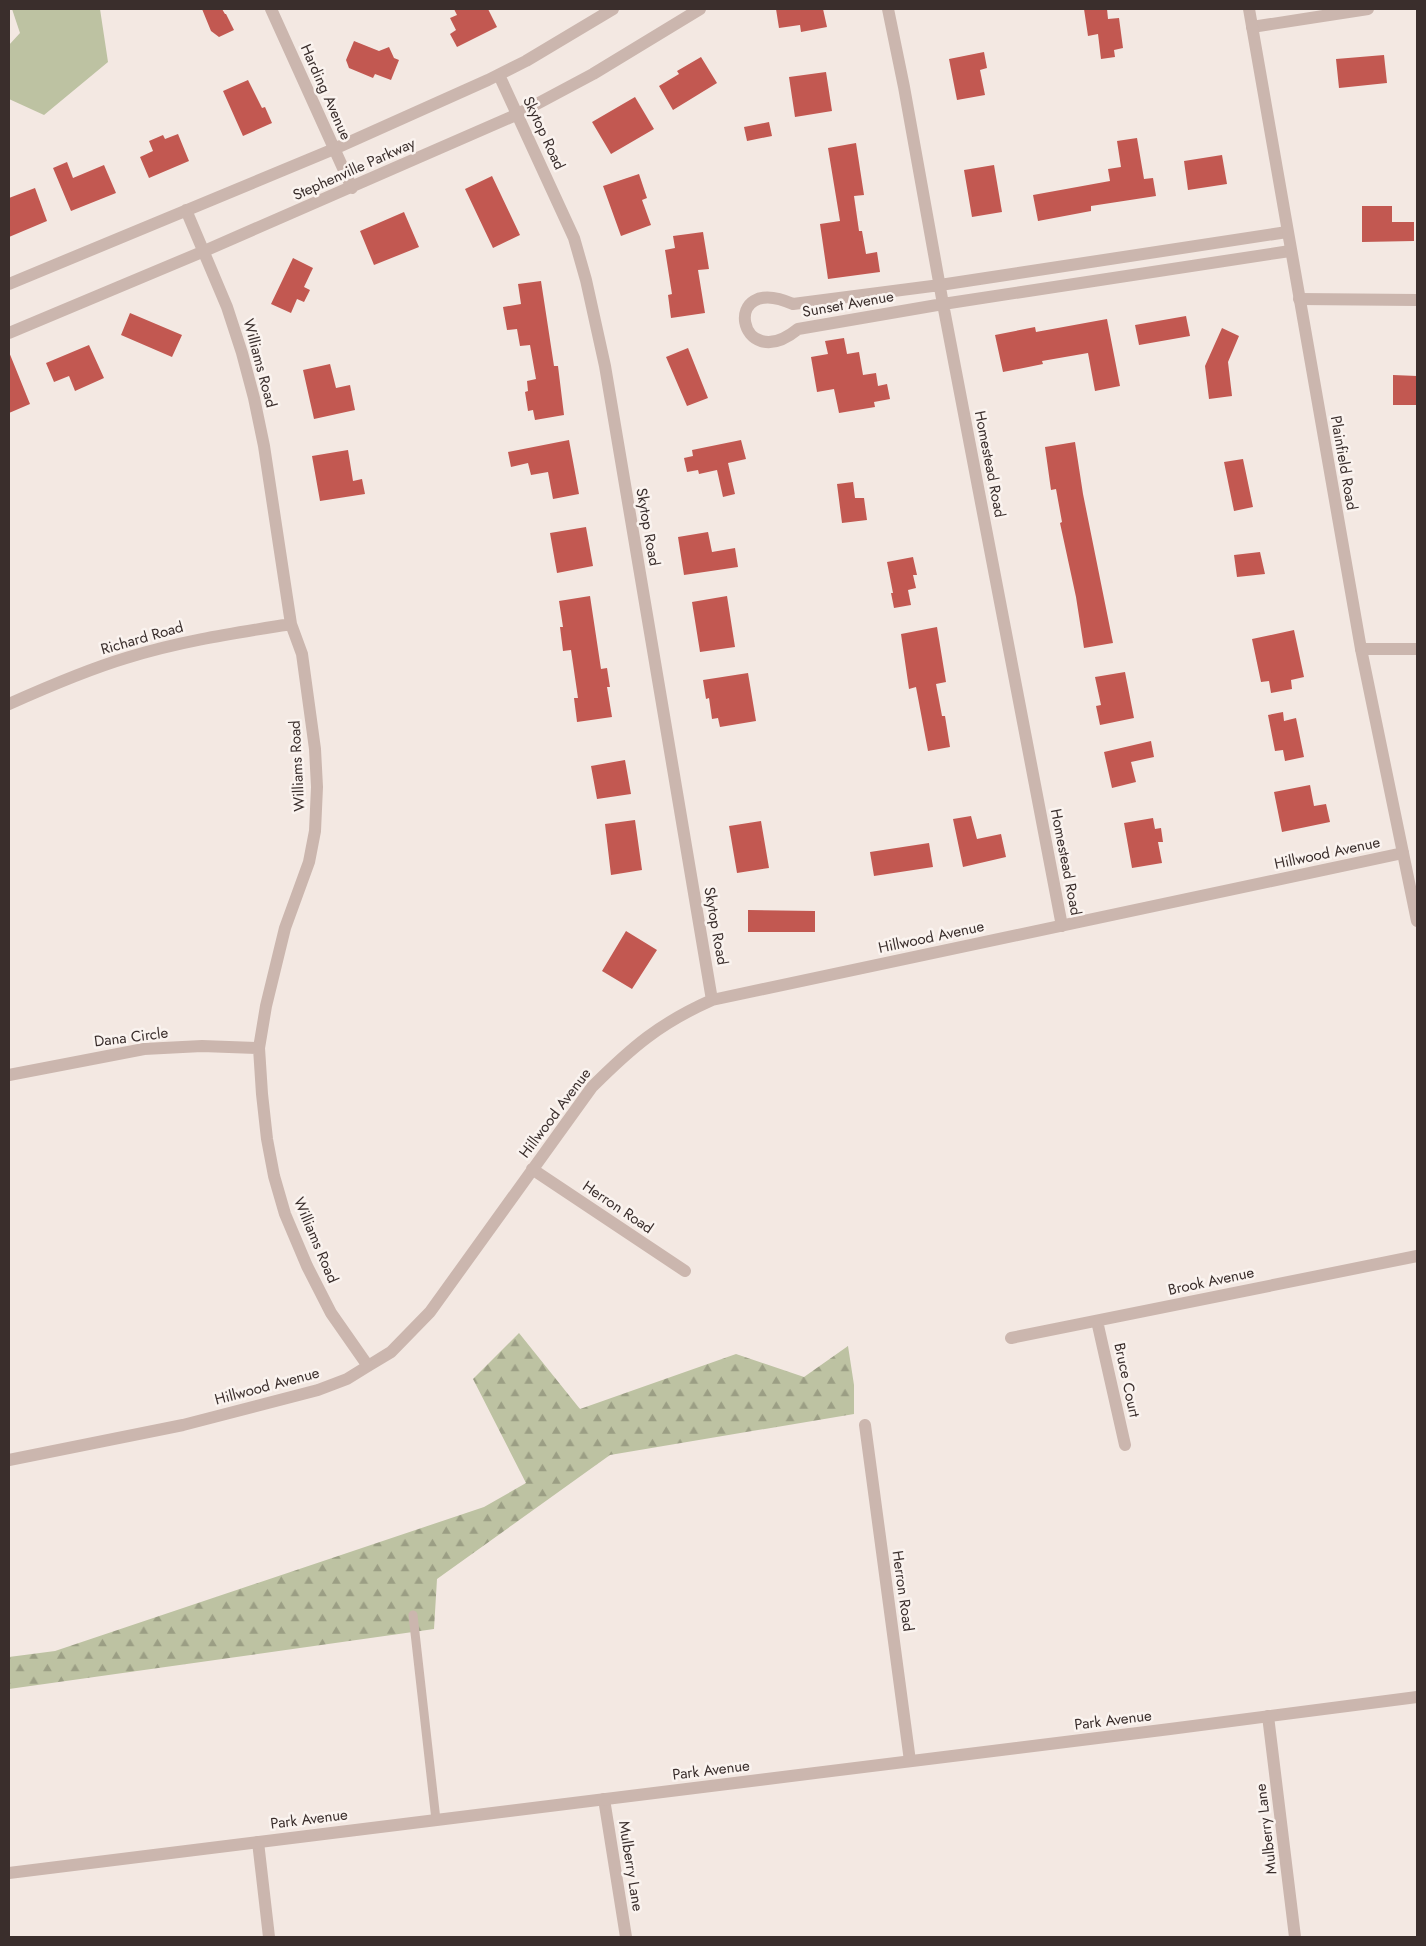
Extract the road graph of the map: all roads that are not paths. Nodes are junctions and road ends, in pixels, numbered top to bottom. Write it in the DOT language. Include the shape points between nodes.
graph roads {
  1 [pos="271,9"];
  2 [pos="613,9"];
  3 [pos="700,9"];
  4 [pos="888,9"];
  5 [pos="1249,9"];
  6 [pos="1368,9"];
  7 [pos="1252,27"];
  8 [pos="499,75"];
  9 [pos="518,114"];
  10 [pos="334,149"];
  11 [pos="352,188"];
  12 [pos="186,210"];
  13 [pos="1287,232"];
  14 [pos="1290,251"];
  15 [pos="202,252"];
  16 [pos="9,284"];
  17 [pos="940,285"];
  18 [pos="1299,299"];
  19 [pos="1417,300"];
  20 [pos="943,304"];
  21 [pos="9,333"];
  22 [pos="290,624"];
  23 [pos="1361,649"];
  24 [pos="1417,649"];
  25 [pos="9,704"];
  26 [pos="1404,854"];
  27 [pos="1417,921"];
  28 [pos="1062,926"];
  29 [pos="712,1000"];
  30 [pos="259,1048"];
  31 [pos="9,1075"];
  32 [pos="532,1169"];
  33 [pos="1417,1256"];
  34 [pos="685,1271"];
  35 [pos="1097,1321"];
  36 [pos="1011,1338"];
  37 [pos="368,1366"];
  38 [pos="865,1425"];
  39 [pos="1125,1445"];
  40 [pos="9,1460"];
  41 [pos="413,1615"];
  42 [pos="1417,1697"];
  43 [pos="1268,1716"];
  44 [pos="910,1762"];
  45 [pos="604,1799"];
  46 [pos="436,1820"];
  47 [pos="258,1842"];
  48 [pos="9,1873"];
  49 [pos="270,1937"];
  50 [pos="626,1937"];
  51 [pos="1295,1937"];
  1 -- 10 [label="street, Harding Avenue"];
  2 -- 8 [label="street, Stephenville Parkway"];
  3 -- 9 [label="street, Stephenville Parkway"];
  4 -- 17 [label="street, Homestead Road"];
  5 -- 7 [label="street, Plainfield Road"];
  6 -- 7 [label="street"];
  7 -- 13 [label="street, Plainfield Road"];
  8 -- 9 [label="street, Skytop Road"];
  8 -- 10 [label="street, Stephenville Parkway"];
  9 -- 11 [label="street, Stephenville Parkway"];
  9 -- 29 [label="street, Skytop Road" via="574,238 586,280 604,366"];
  10 -- 11 [label="street, Harding Avenue"];
  10 -- 12 [label="street, Stephenville Parkway"];
  11 -- 15 [label="street, Stephenville Parkway"];
  12 -- 15 [label="street, Williams Road"];
  12 -- 16 [label="street, Stephenville Parkway"];
  13 -- 14 [label="street, Plainfield Road"];
  13 -- 17 [label="street, Sunset Avenue"];
  14 -- 18 [label="street, Plainfield Road"];
  14 -- 20 [label="street, Sunset Avenue"];
  15 -- 21 [label="street, Stephenville Parkway"];
  15 -- 22 [label="street, Williams Road" via="227,307 254,398"];
  17 -- 20 [label="street, Homestead Road"];
  17 -- 20 [label="street, Sunset Avenue" via="794,304 764,297 751,304 745,312 744,321 751,336 774,342 798,329"];
  18 -- 19 [label="street"];
  18 -- 23 [label="street, Plainfield Road"];
  20 -- 28 [label="street, Homestead Road"];
  22 -- 25 [label="street, Richard Road" via="198,640 125,658"];
  22 -- 30 [label="street, Williams Road" via="302,654 315,749 315,831 309,862 285,928"];
  23 -- 24 [label="street"];
  23 -- 26 [label="street, Plainfield Road"];
  26 -- 27 [label="street, Plainfield Road"];
  26 -- 28 [label="street, Hillwood Avenue"];
  28 -- 29 [label="street, Hillwood Avenue"];
  29 -- 32 [label="street, Hillwood Avenue" via="658,1028 619,1060 592,1087"];
  30 -- 31 [label="street, Dana Circle" via="202,1046 144,1050"];
  30 -- 37 [label="street, Williams Road" via="267,1139 285,1214 332,1313"];
  32 -- 34 [label="street, Herron Road"];
  32 -- 37 [label="street, Hillwood Avenue" via="430,1312 390,1352"];
  33 -- 35 [label="street, Brook Avenue"];
  35 -- 36 [label="street, Brook Avenue"];
  35 -- 39 [label="street, Bruce Court"];
  37 -- 40 [label="street, Hillwood Avenue" via="347,1379 318,1390 193,1423"];
  38 -- 44 [label="street, Herron Road"];
  41 -- 46 [label="lane"];
  42 -- 43 [label="street, Park Avenue"];
  43 -- 44 [label="street, Park Avenue"];
  43 -- 51 [label="street, Mulberry Lane"];
  44 -- 45 [label="street, Park Avenue"];
  45 -- 46 [label="street, Park Avenue"];
  45 -- 50 [label="street, Mulberry Lane"];
  46 -- 47 [label="street, Park Avenue"];
  47 -- 48 [label="street, Park Avenue"];
  47 -- 49 [label="street"];
}
